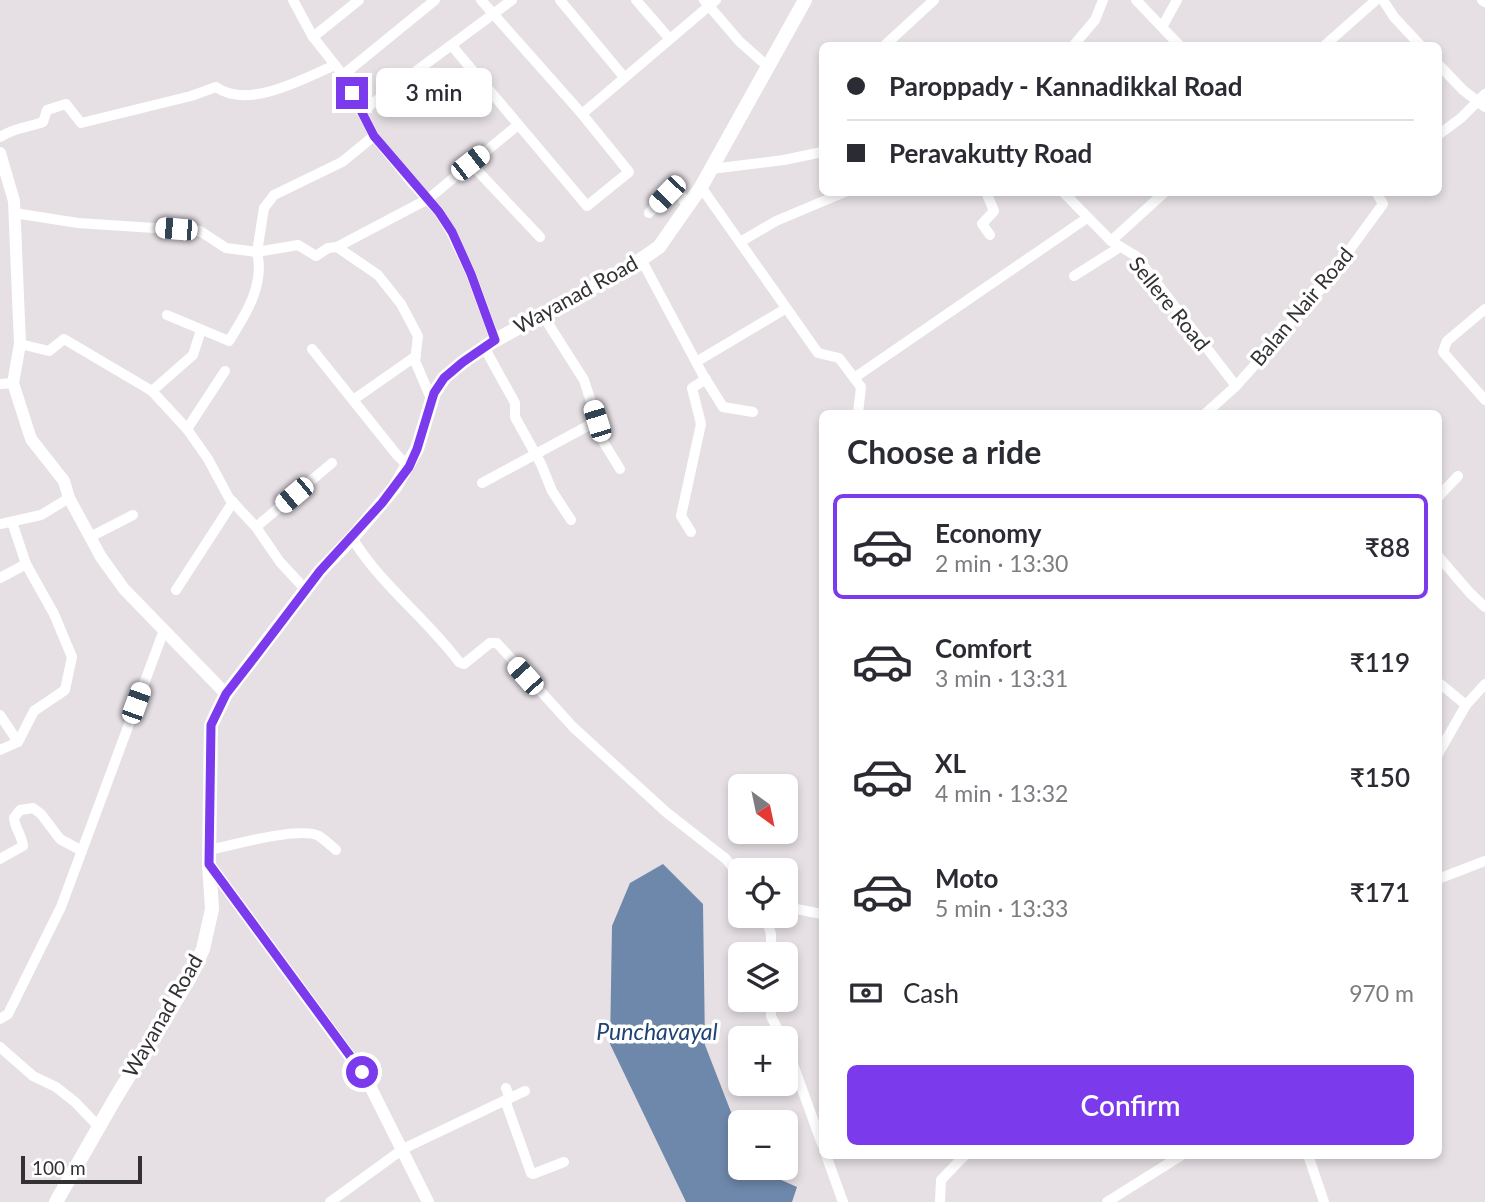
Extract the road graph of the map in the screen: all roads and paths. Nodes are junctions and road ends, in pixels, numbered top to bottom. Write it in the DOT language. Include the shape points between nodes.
graph roads {
  1 [pos="293,0"];
  2 [pos="359,0"];
  3 [pos="425,0"];
  4 [pos="435,0"];
  5 [pos="481,0"];
  6 [pos="512,0"];
  7 [pos="559,0"];
  8 [pos="636,0"];
  9 [pos="805,0"];
  10 [pos="933,0"];
  11 [pos="1103,0"];
  12 [pos="1136,0"];
  13 [pos="1177,0"];
  14 [pos="1376,0"];
  15 [pos="1382,0"];
  16 [pos="710,2"];
  17 [pos="494,15"];
  18 [pos="1162,27"];
  19 [pos="313,37"];
  20 [pos="669,38"];
  21 [pos="888,42"];
  22 [pos="1076,42"];
  23 [pos="1176,42"];
  24 [pos="1329,42"];
  25 [pos="1417,42"];
  26 [pos="452,46"];
  27 [pos="767,66"];
  28 [pos="1442,67"];
  29 [pos="339,69"];
  30 [pos="624,77"];
  31 [pos="1483,101"];
  32 [pos="361,113"];
  33 [pos="582,114"];
  34 [pos="517,125"];
  35 [pos="1442,132"];
  36 [pos="374,136"];
  37 [pos="0,137"];
  38 [pos="0,153"];
  39 [pos="819,153"];
  40 [pos="470,163"];
  41 [pos="711,169"];
  42 [pos="701,187"];
  43 [pos="835,196"];
  44 [pos="988,196"];
  45 [pos="1067,196"];
  46 [pos="1161,196"];
  47 [pos="1378,196"];
  48 [pos="428,199"];
  49 [pos="687,206"];
  50 [pos="14,212"];
  51 [pos="649,214"];
  52 [pos="1087,218"];
  53 [pos="990,235"];
  54 [pos="540,237"];
  55 [pos="740,242"];
  56 [pos="1116,244"];
  57 [pos="337,247"];
  58 [pos="257,252"];
  59 [pos="641,259"];
  60 [pos="1074,276"];
  61 [pos="785,309"];
  62 [pos="1485,309"];
  63 [pos="542,314"];
  64 [pos="167,315"];
  65 [pos="201,330"];
  66 [pos="20,344"];
  67 [pos="489,344"];
  68 [pos="312,349"];
  69 [pos="416,356"];
  70 [pos="696,362"];
  71 [pos="225,371"];
  72 [pos="854,378"];
  73 [pos="706,379"];
  74 [pos="7,384"];
  75 [pos="1236,386"];
  76 [pos="152,391"];
  77 [pos="353,400"];
  78 [pos="1485,400"];
  79 [pos="432,401"];
  80 [pos="858,410"];
  81 [pos="1209,410"];
  82 [pos="753,412"];
  83 [pos="597,421"];
  84 [pos="187,429"];
  85 [pos="536,454"];
  86 [pos="332,463"];
  87 [pos="409,467"];
  88 [pos="620,469"];
  89 [pos="1458,476"];
  90 [pos="482,483"];
  91 [pos="1442,493"];
  92 [pos="69,498"];
  93 [pos="233,502"];
  94 [pos="133,515"];
  95 [pos="571,520"];
  96 [pos="12,522"];
  97 [pos="0,524"];
  98 [pos="257,527"];
  99 [pos="691,532"];
  100 [pos="90,537"];
  101 [pos="352,538"];
  102 [pos="1442,561"];
  103 [pos="26,564"];
  104 [pos="0,578"];
  105 [pos="176,590"];
  106 [pos="306,590"];
  107 [pos="1485,607"];
  108 [pos="164,630"];
  109 [pos="1485,684"];
  110 [pos="1442,685"];
  111 [pos="226,694"];
  112 [pos="1466,705"];
  113 [pos="0,715"];
  114 [pos="1451,730"];
  115 [pos="1442,740"];
  116 [pos="18,742"];
  117 [pos="1442,747"];
  118 [pos="0,750"];
  119 [pos="336,850"];
  120 [pos="82,851"];
  121 [pos="209,857"];
  122 [pos="0,859"];
  123 [pos="1485,861"];
  124 [pos="728,862"];
  125 [pos="1442,877"];
  126 [pos="798,909"];
  127 [pos="819,913"];
  128 [pos="0,1019"];
  129 [pos="0,1047"];
  130 [pos="798,1078"];
  131 [pos="525,1091"];
  132 [pos="507,1095"];
  133 [pos="99,1127"];
  134 [pos="819,1136"];
  135 [pos="402,1149"];
  136 [pos="827,1159"];
  137 [pos="961,1159"];
  138 [pos="1176,1159"];
  139 [pos="1309,1159"];
  140 [pos="564,1162"];
  141 [pos="56,1202"];
  142 [pos="330,1202"];
  143 [pos="428,1202"];
  144 [pos="843,1202"];
  145 [pos="940,1202"];
  146 [pos="1107,1202"];
  147 [pos="1324,1202"];
  1 -- 19 [label="street"];
  2 -- 19 [label="street"];
  3 -- 29 [label="street"];
  4 -- 29 [label="street"];
  5 -- 17 [label="street"];
  6 -- 17 [label="street"];
  7 -- 30 [label="street"];
  8 -- 20 [label="street"];
  9 -- 27 [label="highway, Wayanad Road"];
  10 -- 21 [label="street"];
  11 -- 22 [label="street" via="1095,20"];
  12 -- 18 [label="street"];
  13 -- 18 [label="street"];
  14 -- 24 [label="street"];
  15 -- 25 [label="street"];
  16 -- 20 [label="street"];
  16 -- 27 [label="street" via="739,41"];
  17 -- 26 [label="street"];
  17 -- 33 [label="street"];
  18 -- 23 [label="street"];
  19 -- 29 [label="street"];
  20 -- 30 [label="street"];
  26 -- 32 [label="street"];
  26 -- 34 [label="street"];
  27 -- 41 [label="highway, Wayanad Road"];
  28 -- 31 [label="street"];
  29 -- 32 [label="street"];
  29 -- 37 [label="street" via="249,97 216,87 81,123 66,104 47,110 43,122 15,127"];
  30 -- 33 [label="street"];
  31 -- 35 [label="street"];
  32 -- 36 [label="street"];
  33 -- 34 [label="street" via="629,172 587,206"];
  34 -- 40 [label="street"];
  36 -- 48 [label="street"];
  36 -- 58 [label="street" via="342,162 274,195 264,208"];
  38 -- 50 [label="main road"];
  39 -- 41 [label="street"];
  40 -- 48 [label="street"];
  40 -- 54 [label="street"];
  41 -- 42 [label="highway, Wayanad Road"];
  42 -- 49 [label="highway, Wayanad Road"];
  42 -- 55 [label="street"];
  43 -- 55 [label="street"];
  44 -- 53 [label="street" via="994,211 982,224"];
  45 -- 52 [label="street, Sellere Road"];
  46 -- 56 [label="street"];
  47 -- 75 [label="street, Balan Nair Road" via="1383,204 1334,275"];
  48 -- 57 [label="street"];
  48 -- 67 [label="street" via="452,232 471,274"];
  49 -- 51 [label="street" via="679,191 667,194"];
  49 -- 59 [label="highway, Wayanad Road" via="659,247"];
  50 -- 58 [label="street" via="78,223 200,231 226,248"];
  50 -- 66 [label="main road"];
  52 -- 56 [label="street, Sellere Road"];
  52 -- 72 [label="street"];
  55 -- 61 [label="street"];
  56 -- 60 [label="street"];
  56 -- 75 [label="street, Sellere Road" via="1136,256"];
  57 -- 58 [label="street" via="316,256 298,245"];
  57 -- 69 [label="street" via="378,275 401,304 418,336"];
  58 -- 65 [label="street" via="261,267 252,304 229,341"];
  59 -- 63 [label="highway, Wayanad Road"];
  59 -- 70 [label="street"];
  61 -- 70 [label="street"];
  61 -- 72 [label="street" via="817,353 839,358"];
  62 -- 78 [label="street" via="1447,341 1443,352"];
  63 -- 67 [label="highway, Wayanad Road"];
  63 -- 83 [label="street" via="584,380"];
  64 -- 65 [label="street"];
  65 -- 76 [label="street" via="193,355"];
  66 -- 74 [label="main road"];
  66 -- 76 [label="street" via="48,351 64,339"];
  67 -- 79 [label="highway, Wayanad Road" via="444,378"];
  67 -- 85 [label="street" via="515,403 515,417"];
  68 -- 77 [label="street"];
  69 -- 77 [label="street"];
  69 -- 79 [label="street"];
  70 -- 73 [label="street"];
  71 -- 84 [label="street"];
  72 -- 80 [label="street" via="861,387"];
  73 -- 82 [label="street" via="723,407"];
  73 -- 99 [label="street" via="692,388 701,424 681,516"];
  74 -- 92 [label="main road" via="31,439 64,481"];
  75 -- 81 [label="street"];
  76 -- 84 [label="street"];
  77 -- 87 [label="street"];
  79 -- 87 [label="highway, Wayanad Road"];
  83 -- 85 [label="street"];
  83 -- 88 [label="street"];
  84 -- 93 [label="street"];
  85 -- 90 [label="street"];
  85 -- 95 [label="street"];
  86 -- 98 [label="street"];
  87 -- 101 [label="highway, Wayanad Road"];
  89 -- 91 [label="street"];
  92 -- 96 [label="street" via="41,515"];
  92 -- 100 [label="main road"];
  93 -- 98 [label="street"];
  93 -- 105 [label="street"];
  94 -- 100 [label="street"];
  96 -- 97 [label="street"];
  96 -- 103 [label="street"];
  98 -- 106 [label="street"];
  100 -- 108 [label="main road" via="124,589"];
  101 -- 106 [label="highway, Wayanad Road"];
  101 -- 124 [label="street" via="368,563 459,662 464,664 490,643 497,643 573,727"];
  102 -- 107 [label="street"];
  103 -- 104 [label="street"];
  103 -- 116 [label="street" via="72,657 65,690 34,711"];
  106 -- 111 [label="highway, Wayanad Road"];
  108 -- 111 [label="main road"];
  108 -- 120 [label="street"];
  109 -- 112 [label="street"];
  110 -- 112 [label="street"];
  111 -- 121 [label="highway, Wayanad Road" via="211,725"];
  112 -- 114 [label="street"];
  113 -- 116 [label="street"];
  114 -- 115 [label="street"];
  114 -- 117 [label="street"];
  116 -- 118 [label="street"];
  119 -- 121 [label="street" via="317,835 303,833 276,836"];
  120 -- 122 [label="street" via="60,839 33,808 20,810 14,818 23,846"];
  120 -- 128 [label="street" via="35,962 8,1014"];
  121 -- 133 [label="highway, Wayanad Road" via="212,909 203,949"];
  121 -- 135 [label="main road" via="367,1080"];
  123 -- 125 [label="street"];
  126 -- 127 [label="street"];
  129 -- 133 [label="street" via="33,1076 75,1101"];
  130 -- 134 [label="street"];
  131 -- 132 [label="street"];
  132 -- 135 [label="street"];
  132 -- 140 [label="street" via="531,1172"];
  133 -- 141 [label="highway, Wayanad Road"];
  135 -- 142 [label="street"];
  135 -- 143 [label="main road"];
  136 -- 144 [label="street"];
  137 -- 145 [label="street" via="941,1180"];
  138 -- 146 [label="street"];
  139 -- 147 [label="street"];
}
